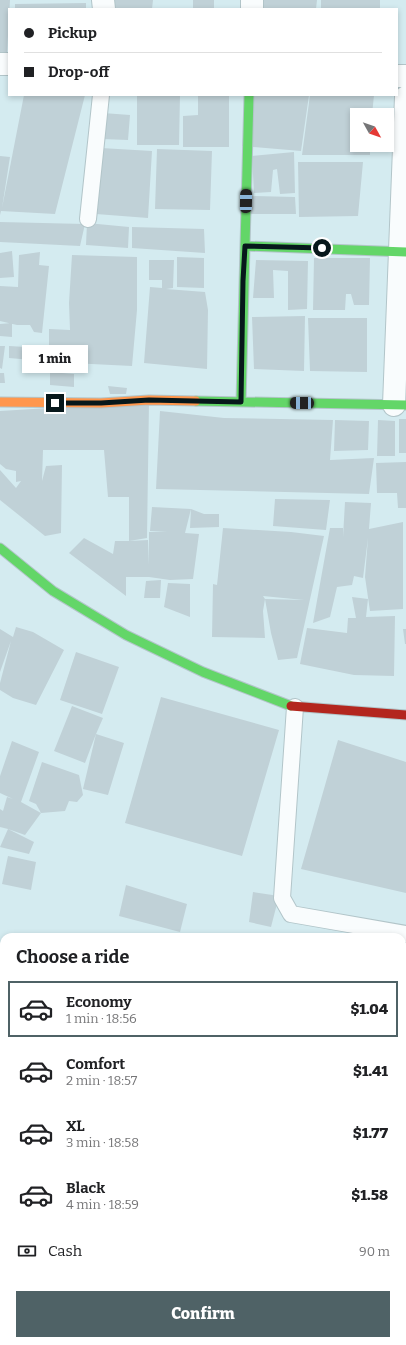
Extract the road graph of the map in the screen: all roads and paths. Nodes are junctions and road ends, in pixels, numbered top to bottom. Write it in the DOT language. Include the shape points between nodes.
graph roads {
  1 [pos="101,96"];
  2 [pos="249,96"];
  3 [pos="406,97"];
  4 [pos="88,219"];
  5 [pos="245,246"];
  6 [pos="404,252"];
  7 [pos="0,402"];
  8 [pos="241,402"];
  9 [pos="400,405"];
  10 [pos="0,548"];
  11 [pos="295,707"];
  12 [pos="406,715"];
  13 [pos="400,933"];
  1 -- 4 [label="lane"];
  2 -- 5 [label="main road"];
  3 -- 6 [label="street"];
  5 -- 6 [label="main road"];
  5 -- 8 [label="main road"];
  6 -- 9 [label="street"];
  7 -- 8 [label="main road"];
  8 -- 9 [label="main road"];
  10 -- 11 [label="main road" via="53,591 126,634 203,672"];
  11 -- 12 [label="main road"];
  11 -- 13 [label="lane" via="282,898 291,914"];
}
